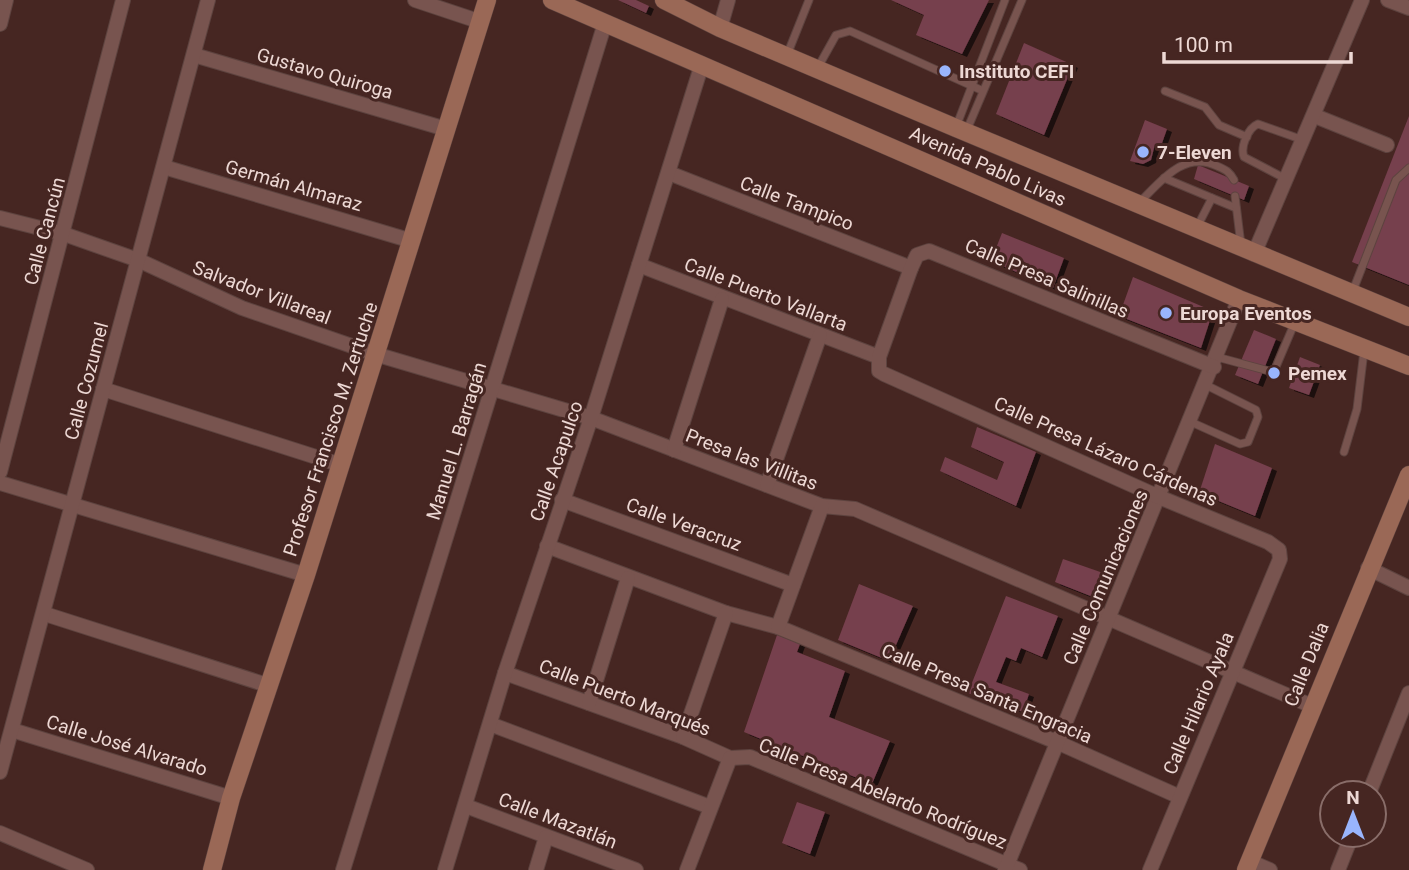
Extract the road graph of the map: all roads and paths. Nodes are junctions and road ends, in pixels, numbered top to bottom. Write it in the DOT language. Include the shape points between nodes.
graph roads {
  1 [pos="6,0"];
  2 [pos="123,0"];
  3 [pos="208,0"];
  4 [pos="415,0"];
  5 [pos="487,0"];
  6 [pos="552,0"];
  7 [pos="664,0"];
  8 [pos="728,0"];
  9 [pos="809,0"];
  10 [pos="1005,0"];
  11 [pos="1022,0"];
  12 [pos="1362,0"];
  13 [pos="1388,0"];
  14 [pos="1409,8"];
  15 [pos="481,22"];
  16 [pos="605,23"];
  17 [pos="0,24"];
  18 [pos="720,28"];
  19 [pos="194,55"];
  20 [pos="786,55"];
  21 [pos="702,64"];
  22 [pos="817,69"];
  23 [pos="973,87"];
  24 [pos="981,90"];
  25 [pos="1165,91"];
  26 [pos="1315,116"];
  27 [pos="446,129"];
  28 [pos="961,130"];
  29 [pos="1247,137"];
  30 [pos="1304,140"];
  31 [pos="1387,145"];
  32 [pos="164,167"];
  33 [pos="1409,168"];
  34 [pos="669,173"];
  35 [pos="1164,178"];
  36 [pos="1287,179"];
  37 [pos="1234,180"];
  38 [pos="1235,196"];
  39 [pos="1212,198"];
  40 [pos="1137,205"];
  41 [pos="1236,208"];
  42 [pos="0,218"];
  43 [pos="1196,229"];
  44 [pos="64,234"];
  45 [pos="412,241"];
  46 [pos="1248,251"];
  47 [pos="138,260"];
  48 [pos="639,265"];
  49 [pos="911,268"];
  50 [pos="1352,293"];
  51 [pos="722,299"];
  52 [pos="1239,299"];
  53 [pos="1409,317"];
  54 [pos="1296,321"];
  55 [pos="820,335"];
  56 [pos="1364,349"];
  57 [pos="375,354"];
  58 [pos="1216,362"];
  59 [pos="879,364"];
  60 [pos="1409,366"];
  61 [pos="1206,385"];
  62 [pos="103,389"];
  63 [pos="491,389"];
  64 [pos="591,418"];
  65 [pos="1191,422"];
  66 [pos="674,450"];
  67 [pos="1344,452"];
  68 [pos="338,464"];
  69 [pos="0,472"];
  70 [pos="0,483"];
  71 [pos="1407,483"];
  72 [pos="767,485"];
  73 [pos="1159,497"];
  74 [pos="562,500"];
  75 [pos="822,506"];
  76 [pos="74,507"];
  77 [pos="547,546"];
  78 [pos="1279,550"];
  79 [pos="1368,568"];
  80 [pos="306,575"];
  81 [pos="628,578"];
  82 [pos="793,584"];
  83 [pos="1409,588"];
  84 [pos="726,613"];
  85 [pos="44,614"];
  86 [pos="1107,619"];
  87 [pos="778,627"];
  88 [pos="505,673"];
  89 [pos="1231,673"];
  90 [pos="270,686"];
  91 [pos="1409,693"];
  92 [pos="589,703"];
  93 [pos="1312,706"];
  94 [pos="490,724"];
  95 [pos="12,730"];
  96 [pos="682,737"];
  97 [pos="1059,743"];
  98 [pos="730,758"];
  99 [pos="0,772"];
  100 [pos="1375,779"];
  101 [pos="231,797"];
  102 [pos="1180,797"];
  103 [pos="466,806"];
  104 [pos="710,807"];
  105 [pos="0,833"];
  106 [pos="546,837"];
  107 [pos="1346,849"];
  108 [pos="1247,866"];
  109 [pos="1011,868"];
  110 [pos="632,869"];
  111 [pos="87,870"];
  112 [pos="212,870"];
  113 [pos="343,870"];
  114 [pos="445,870"];
  115 [pos="536,870"];
  116 [pos="687,870"];
  117 [pos="1150,870"];
  118 [pos="1270,870"];
  119 [pos="1338,870"];
  1 -- 17 [label="street"];
  2 -- 44 [label="street, Calle Cancún"];
  3 -- 19 [label="street, Calle Cozumel"];
  4 -- 15 [label="street"];
  5 -- 15 [label="main road, Profesor Francisco M. Zertuche"];
  6 -- 16 [label="main road, Avenida Pablo Livas"];
  7 -- 18 [label="main road, Avenida Pablo Livas"];
  8 -- 18 [label="street"];
  9 -- 20 [label="lane"];
  10 -- 23 [label="lane"];
  11 -- 24 [label="lane"];
  12 -- 26 [label="street"];
  13 -- 14 [label="street"];
  15 -- 27 [label="main road, Profesor Francisco M. Zertuche"];
  16 -- 21 [label="main road, Avenida Pablo Livas"];
  16 -- 63 [label="street, Manuel L. Barragán"];
  18 -- 20 [label="main road, Avenida Pablo Livas"];
  19 -- 27 [label="street, Gustavo Quiroga"];
  19 -- 32 [label="street, Calle Cozumel"];
  20 -- 22 [label="main road, Avenida Pablo Livas"];
  21 -- 34 [label="street, Calle Acapulco"];
  21 -- 52 [label="main road, Avenida Pablo Livas"];
  22 -- 23 [label="lane" via="836,35 850,31"];
  22 -- 28 [label="main road, Avenida Pablo Livas"];
  23 -- 24 [label="lane"];
  23 -- 28 [label="lane"];
  24 -- 28 [label="lane"];
  25 -- 29 [label="lane" via="1205,107 1219,125"];
  26 -- 30 [label="street"];
  26 -- 31 [label="street"];
  27 -- 45 [label="main road, Profesor Francisco M. Zertuche"];
  28 -- 40 [label="main road, Avenida Pablo Livas"];
  29 -- 30 [label="lane" via="1258,124"];
  29 -- 36 [label="lane" via="1244,157"];
  30 -- 36 [label="street"];
  32 -- 45 [label="street, Germán Almaraz"];
  32 -- 47 [label="street, Calle Cozumel"];
  33 -- 50 [label="lane" via="1396,180"];
  34 -- 48 [label="street, Calle Acapulco"];
  34 -- 49 [label="street, Calle Tampico"];
  35 -- 37 [label="lane" via="1185,162 1204,159 1229,171"];
  35 -- 39 [label="lane"];
  35 -- 40 [label="lane"];
  36 -- 46 [label="street"];
  38 -- 41 [label="lane"];
  39 -- 41 [label="lane"];
  39 -- 43 [label="lane"];
  40 -- 43 [label="main road, Avenida Pablo Livas"];
  41 -- 46 [label="lane"];
  42 -- 44 [label="street, Salvador Villareal"];
  43 -- 46 [label="main road, Avenida Pablo Livas"];
  44 -- 47 [label="street, Salvador Villareal"];
  44 -- 69 [label="street, Calle Cancún"];
  45 -- 57 [label="main road, Profesor Francisco M. Zertuche"];
  46 -- 50 [label="main road, Avenida Pablo Livas"];
  47 -- 57 [label="street, Salvador Villareal" via="206,294"];
  47 -- 62 [label="street, Calle Cozumel"];
  48 -- 51 [label="street, Calle Puerto Vallarta"];
  48 -- 64 [label="street, Calle Acapulco"];
  49 -- 58 [label="street, Calle Presa Salinillas" via="917,255 929,251"];
  49 -- 59 [label="street"];
  50 -- 53 [label="main road, Avenida Pablo Livas"];
  51 -- 55 [label="street, Calle Puerto Vallarta"];
  51 -- 66 [label="street"];
  52 -- 54 [label="main road, Avenida Pablo Livas"];
  52 -- 58 [label="street, Calle Comunicaciones"];
  54 -- 56 [label="main road, Avenida Pablo Livas"];
  54 -- 58 [label="lane" via="1275,369 1269,372"];
  55 -- 59 [label="street, Calle Puerto Vallarta"];
  55 -- 72 [label="street"];
  56 -- 60 [label="main road, Avenida Pablo Livas"];
  56 -- 67 [label="lane" via="1357,408"];
  57 -- 63 [label="street, Presa las Villitas"];
  57 -- 68 [label="main road, Profesor Francisco M. Zertuche"];
  58 -- 61 [label="street, Calle Comunicaciones"];
  59 -- 73 [label="street, Calle Presa Lázaro Cárdenas"];
  61 -- 65 [label="street, Calle Comunicaciones"];
  61 -- 65 [label="lane" via="1256,410 1258,417 1248,442 1240,444"];
  62 -- 68 [label="street"];
  62 -- 76 [label="street, Calle Cozumel"];
  63 -- 64 [label="street, Presa las Villitas"];
  63 -- 113 [label="street, Manuel L. Barragán"];
  64 -- 66 [label="street, Presa las Villitas"];
  64 -- 74 [label="street, Calle Acapulco"];
  65 -- 73 [label="street, Calle Comunicaciones"];
  66 -- 72 [label="street, Presa las Villitas"];
  68 -- 80 [label="main road, Profesor Francisco M. Zertuche"];
  70 -- 76 [label="street"];
  71 -- 79 [label="main road, Calle Dalia"];
  72 -- 75 [label="street, Presa las Villitas"];
  73 -- 78 [label="street, Calle Presa Lázaro Cárdenas"];
  73 -- 86 [label="street, Calle Comunicaciones"];
  74 -- 77 [label="street, Calle Acapulco"];
  74 -- 82 [label="street, Calle Veracruz"];
  75 -- 82 [label="street"];
  75 -- 86 [label="street, Presa las Villitas" via="855,509"];
  76 -- 80 [label="street"];
  76 -- 85 [label="street, Calle Cozumel"];
  77 -- 81 [label="street"];
  77 -- 88 [label="street, Calle Acapulco"];
  78 -- 89 [label="street, Calle Hilario Ayala" via="1280,558"];
  79 -- 83 [label="street"];
  79 -- 93 [label="main road, Calle Dalia"];
  80 -- 90 [label="main road, Profesor Francisco M. Zertuche"];
  81 -- 84 [label="street"];
  81 -- 92 [label="street"];
  82 -- 87 [label="street"];
  84 -- 87 [label="street"];
  84 -- 96 [label="street"];
  85 -- 90 [label="street"];
  85 -- 95 [label="street, Calle Cozumel"];
  86 -- 89 [label="street, Presa las Villitas"];
  86 -- 97 [label="street, Calle Comunicaciones"];
  87 -- 97 [label="street, Calle Presa Santa Engracia"];
  88 -- 92 [label="street, Calle Puerto Marqués"];
  88 -- 94 [label="street, Calle Acapulco"];
  89 -- 93 [label="street, Presa las Villitas"];
  89 -- 102 [label="street, Calle Hilario Ayala"];
  90 -- 101 [label="main road, Profesor Francisco M. Zertuche"];
  91 -- 100 [label="street"];
  92 -- 96 [label="street, Calle Puerto Marqués"];
  93 -- 108 [label="main road, Calle Dalia"];
  94 -- 103 [label="street, Calle Acapulco"];
  94 -- 104 [label="street"];
  95 -- 99 [label="street, Calle Cozumel"];
  95 -- 101 [label="street, Calle José Alvarado"];
  96 -- 98 [label="street, Calle Puerto Marqués"];
  97 -- 102 [label="street, Calle Presa Santa Engracia"];
  97 -- 109 [label="street, Calle Comunicaciones"];
  98 -- 104 [label="street"];
  98 -- 109 [label="street, Calle Presa Abelardo Rodríguez" via="750,757"];
  101 -- 112 [label="main road, Profesor Francisco M. Zertuche"];
  102 -- 117 [label="street, Calle Hilario Ayala"];
  103 -- 106 [label="street, Calle Mazatlán"];
  103 -- 114 [label="street, Calle Acapulco"];
  104 -- 116 [label="street"];
  105 -- 111 [label="street"];
  106 -- 110 [label="street, Calle Mazatlán"];
  106 -- 115 [label="street"];
  107 -- 119 [label="street"];
  108 -- 118 [label="street"];
}
